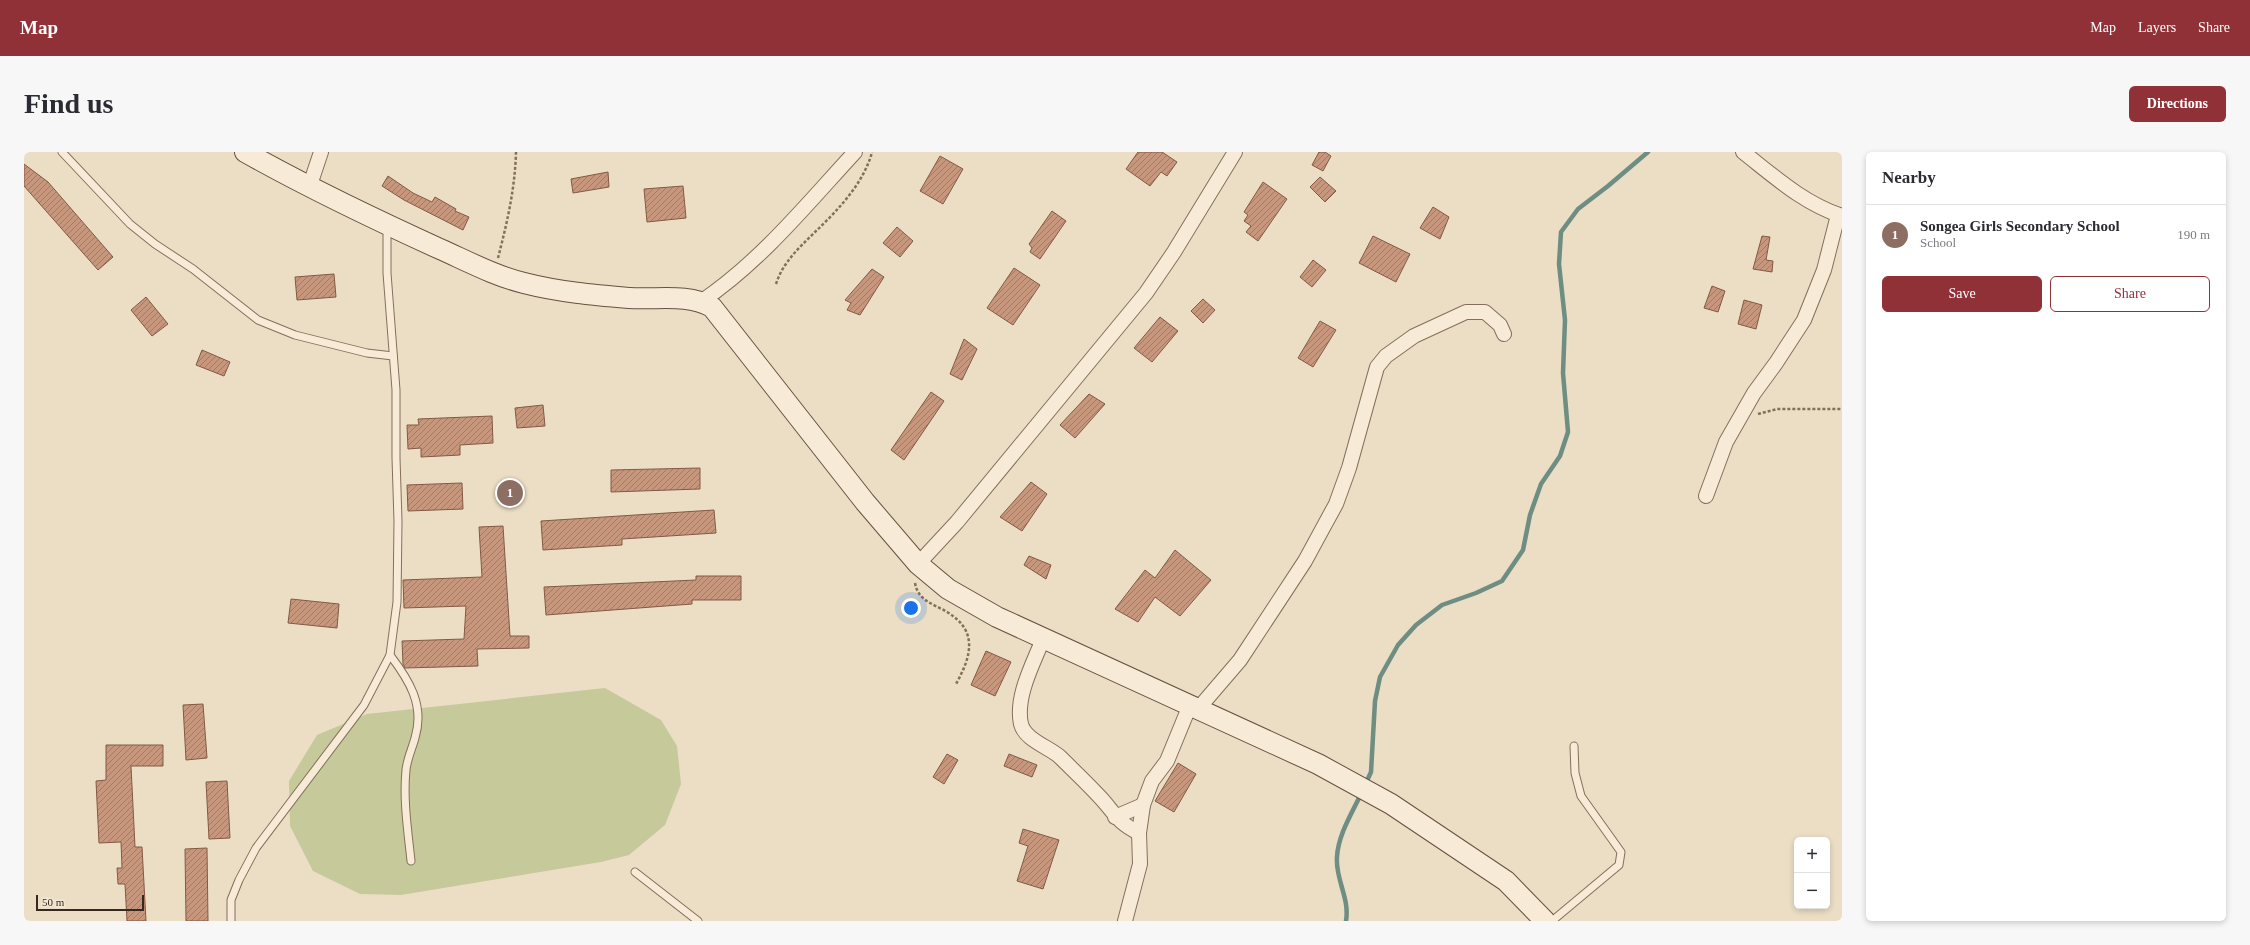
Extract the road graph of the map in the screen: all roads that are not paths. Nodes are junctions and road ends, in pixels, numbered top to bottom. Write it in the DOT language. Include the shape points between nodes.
graph roads {
  1 [pos="62,152"];
  2 [pos="245,152"];
  3 [pos="321,152"];
  4 [pos="855,152"];
  5 [pos="1235,152"];
  6 [pos="1743,152"];
  7 [pos="309,188"];
  8 [pos="1840,216"];
  9 [pos="387,225"];
  10 [pos="702,301"];
  11 [pos="1504,334"];
  12 [pos="393,356"];
  13 [pos="1706,496"];
  14 [pos="919,565"];
  15 [pos="1043,639"];
  16 [pos="390,655"];
  17 [pos="1194,707"];
  18 [pos="1574,746"];
  19 [pos="1143,805"];
  20 [pos="1115,817"];
  21 [pos="1139,833"];
  22 [pos="411,861"];
  23 [pos="635,872"];
  24 [pos="231,921"];
  25 [pos="698,921"];
  26 [pos="1125,921"];
  27 [pos="1545,921"];
  28 [pos="1552,921"];
  1 -- 12 [label="lane" via="130,224 194,269 258,320 295,336 367,353"];
  2 -- 7 [label="street"];
  3 -- 7 [label="street"];
  4 -- 10 [label="street" via="785,228 731,281"];
  5 -- 14 [label="street" via="1146,293"];
  6 -- 8 [label="street" via="1797,195"];
  7 -- 9 [label="street"];
  8 -- 13 [label="street" via="1824,270 1804,320 1754,393 1726,442"];
  9 -- 10 [label="street" via="522,283 561,291 630,298 688,298"];
  9 -- 12 [label="lane" via="387,273"];
  10 -- 14 [label="street" via="720,316 870,508"];
  11 -- 17 [label="street" via="1500,325 1485,312 1466,312 1414,336 1386,356 1377,367 1349,468 1336,504 1305,561 1240,660"];
  12 -- 16 [label="lane" via="398,521 397,602"];
  14 -- 15 [label="street" via="948,589"];
  15 -- 17 [label="street"];
  15 -- 20 [label="street" via="1020,704 1024,732 1059,757 1098,795"];
  16 -- 22 [label="lane" via="404,674 416,698 418,720 407,764 405,790"];
  16 -- 24 [label="lane" via="364,705 256,848 231,900"];
  17 -- 19 [label="street" via="1167,761 1152,781"];
  17 -- 27 [label="street" via="1339,775 1391,804 1506,881"];
  18 -- 28 [label="lane" via="1575,773 1581,796 1622,856 1618,865"];
  19 -- 20 [label="street"];
  19 -- 21 [label="street"];
  20 -- 21 [label="street"];
  21 -- 26 [label="street" via="1140,864"];
  23 -- 25 [label="lane"];
}
